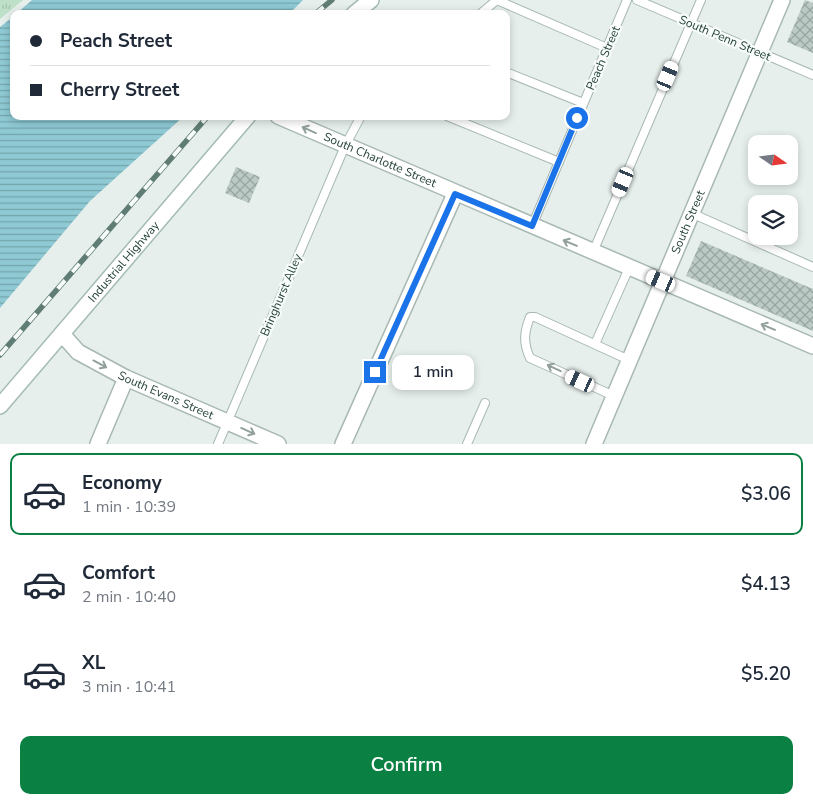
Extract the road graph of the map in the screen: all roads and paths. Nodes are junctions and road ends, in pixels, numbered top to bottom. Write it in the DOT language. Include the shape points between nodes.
graph roads {
  1 [pos="371,0"];
  2 [pos="497,0"];
  3 [pos="627,0"];
  4 [pos="637,0"];
  5 [pos="701,0"];
  6 [pos="782,0"];
  7 [pos="359,10"];
  8 [pos="485,10"];
  9 [pos="691,23"];
  10 [pos="606,48"];
  11 [pos="760,53"];
  12 [pos="510,74"];
  13 [pos="813,75"];
  14 [pos="583,104"];
  15 [pos="245,120"];
  16 [pos="287,120"];
  17 [pos="359,120"];
  18 [pos="456,120"];
  19 [pos="344,146"];
  20 [pos="559,162"];
  21 [pos="455,194"];
  22 [pos="691,213"];
  23 [pos="532,226"];
  24 [pos="593,252"];
  25 [pos="813,267"];
  26 [pos="629,268"];
  27 [pos="661,281"];
  28 [pos="62,334"];
  29 [pos="595,344"];
  30 [pos="813,346"];
  31 [pos="629,360"];
  32 [pos="126,378"];
  33 [pos="614,396"];
  34 [pos="485,403"];
  35 [pos="0,406"];
  36 [pos="227,422"];
  37 [pos="98,444"];
  38 [pos="218,444"];
  39 [pos="278,444"];
  40 [pos="343,444"];
  41 [pos="466,444"];
  42 [pos="594,444"];
  1 -- 7 [label="street"];
  2 -- 8 [label="lane"];
  2 -- 10 [label="lane"];
  3 -- 10 [label="lane, Peach Street"];
  4 -- 9 [label="lane, South Penn Street"];
  5 -- 9 [label="lane"];
  6 -- 11 [label="street, South Street"];
  9 -- 11 [label="lane, South Penn Street"];
  9 -- 24 [label="lane"];
  10 -- 14 [label="lane, Peach Street"];
  11 -- 13 [label="lane, South Penn Street"];
  11 -- 22 [label="street, South Street"];
  12 -- 14 [label="lane"];
  14 -- 20 [label="lane, Peach Street"];
  15 -- 28 [label="street, Industrial Highway"];
  19 -- 16 [label="street, South Charlotte Street, one-way"];
  17 -- 19 [label="lane, Bringhurst Alley"];
  18 -- 20 [label="lane"];
  19 -- 21 [label="street, South Charlotte Street"];
  19 -- 36 [label="lane, Bringhurst Alley"];
  20 -- 23 [label="lane, Peach Street"];
  21 -- 23 [label="street, South Charlotte Street"];
  21 -- 40 [label="street"];
  22 -- 25 [label="lane"];
  22 -- 27 [label="street, South Street"];
  24 -- 23 [label="street, South Charlotte Street, one-way"];
  24 -- 26 [label="street, South Charlotte Street"];
  26 -- 27 [label="street, South Charlotte Street"];
  26 -- 29 [label="lane"];
  30 -- 27 [label="street, South Charlotte Street, one-way"];
  27 -- 31 [label="street, South Street"];
  28 -- 32 [label="street, South Evans Street, one-way" via="78,352"];
  28 -- 35 [label="street, Industrial Highway"];
  29 -- 31 [label="lane"];
  33 -- 29 [label="lane, one-way" via="530,358 525,346 525,331 530,317 535,317"];
  31 -- 33 [label="street, South Street"];
  32 -- 36 [label="street, South Evans Street"];
  32 -- 37 [label="street"];
  33 -- 42 [label="street, South Street"];
  34 -- 41 [label="lane"];
  36 -- 38 [label="lane, Bringhurst Alley"];
  36 -- 39 [label="street, South Evans Street, one-way"];
}
